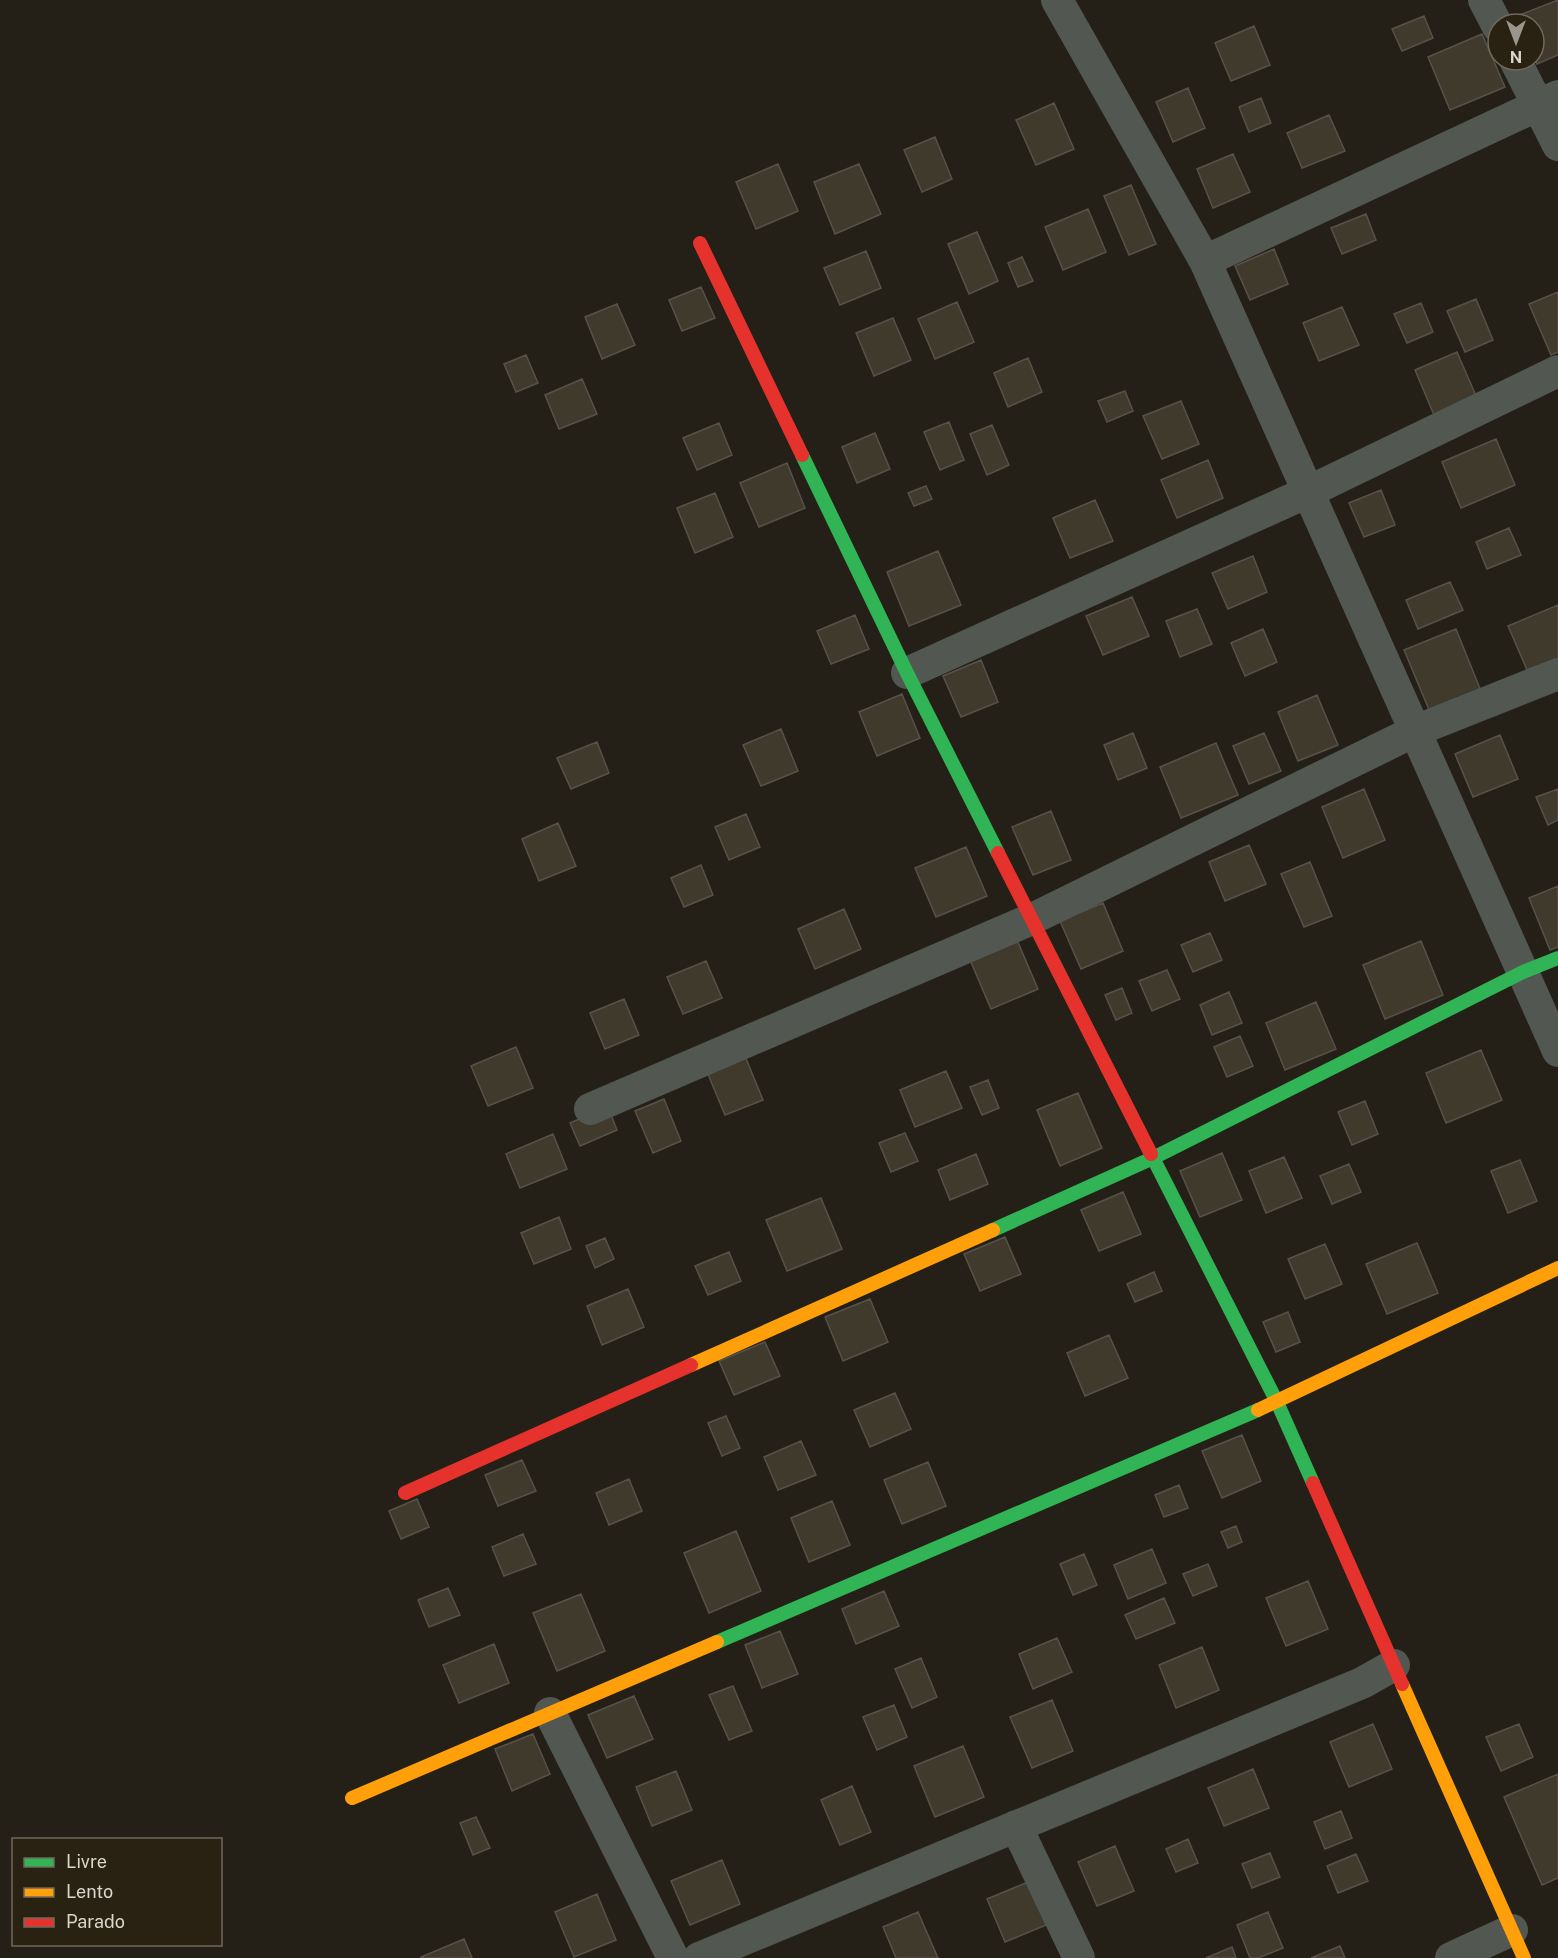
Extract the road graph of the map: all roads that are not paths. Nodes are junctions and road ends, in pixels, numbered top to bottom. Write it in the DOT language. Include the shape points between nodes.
graph roads {
  1 [pos="1057,0"];
  2 [pos="1525,72"];
  3 [pos="1548,100"];
  4 [pos="1558,145"];
  5 [pos="699,243"];
  6 [pos="1205,261"];
  7 [pos="1558,371"];
  8 [pos="1308,492"];
  9 [pos="907,673"];
  10 [pos="1558,674"];
  11 [pos="1415,731"];
  12 [pos="1032,919"];
  13 [pos="1558,958"];
  14 [pos="1523,972"];
  15 [pos="1558,1051"];
  16 [pos="590,1109"];
  17 [pos="1153,1158"];
  18 [pos="1558,1268"];
  19 [pos="1277,1402"];
  20 [pos="405,1493"];
  21 [pos="1394,1665"];
  22 [pos="550,1713"];
  23 [pos="352,1798"];
  24 [pos="1017,1826"];
  25 [pos="1518,1944"];
  26 [pos="674,1958"];
  27 [pos="699,1958"];
  28 [pos="1079,1958"];
  29 [pos="1451,1958"];
  1 -- 6 [label="street"];
  2 -- 3 [label="street"];
  3 -- 4 [label="street"];
  3 -- 6 [label="street"];
  5 -- 9 [label="street"];
  6 -- 8 [label="street"];
  7 -- 8 [label="street"];
  8 -- 9 [label="street"];
  8 -- 11 [label="street"];
  9 -- 12 [label="street"];
  10 -- 11 [label="street"];
  11 -- 12 [label="street"];
  11 -- 14 [label="street"];
  12 -- 16 [label="street"];
  12 -- 17 [label="street"];
  13 -- 14 [label="street"];
  14 -- 15 [label="street"];
  14 -- 17 [label="street"];
  17 -- 19 [label="street"];
  17 -- 20 [label="street"];
  18 -- 19 [label="street"];
  19 -- 21 [label="street"];
  19 -- 22 [label="street"];
  21 -- 24 [label="street" via="1362,1683"];
  21 -- 25 [label="street"];
  22 -- 23 [label="street"];
  22 -- 26 [label="street"];
  24 -- 27 [label="street"];
  24 -- 28 [label="street"];
  25 -- 29 [label="street"];
}
